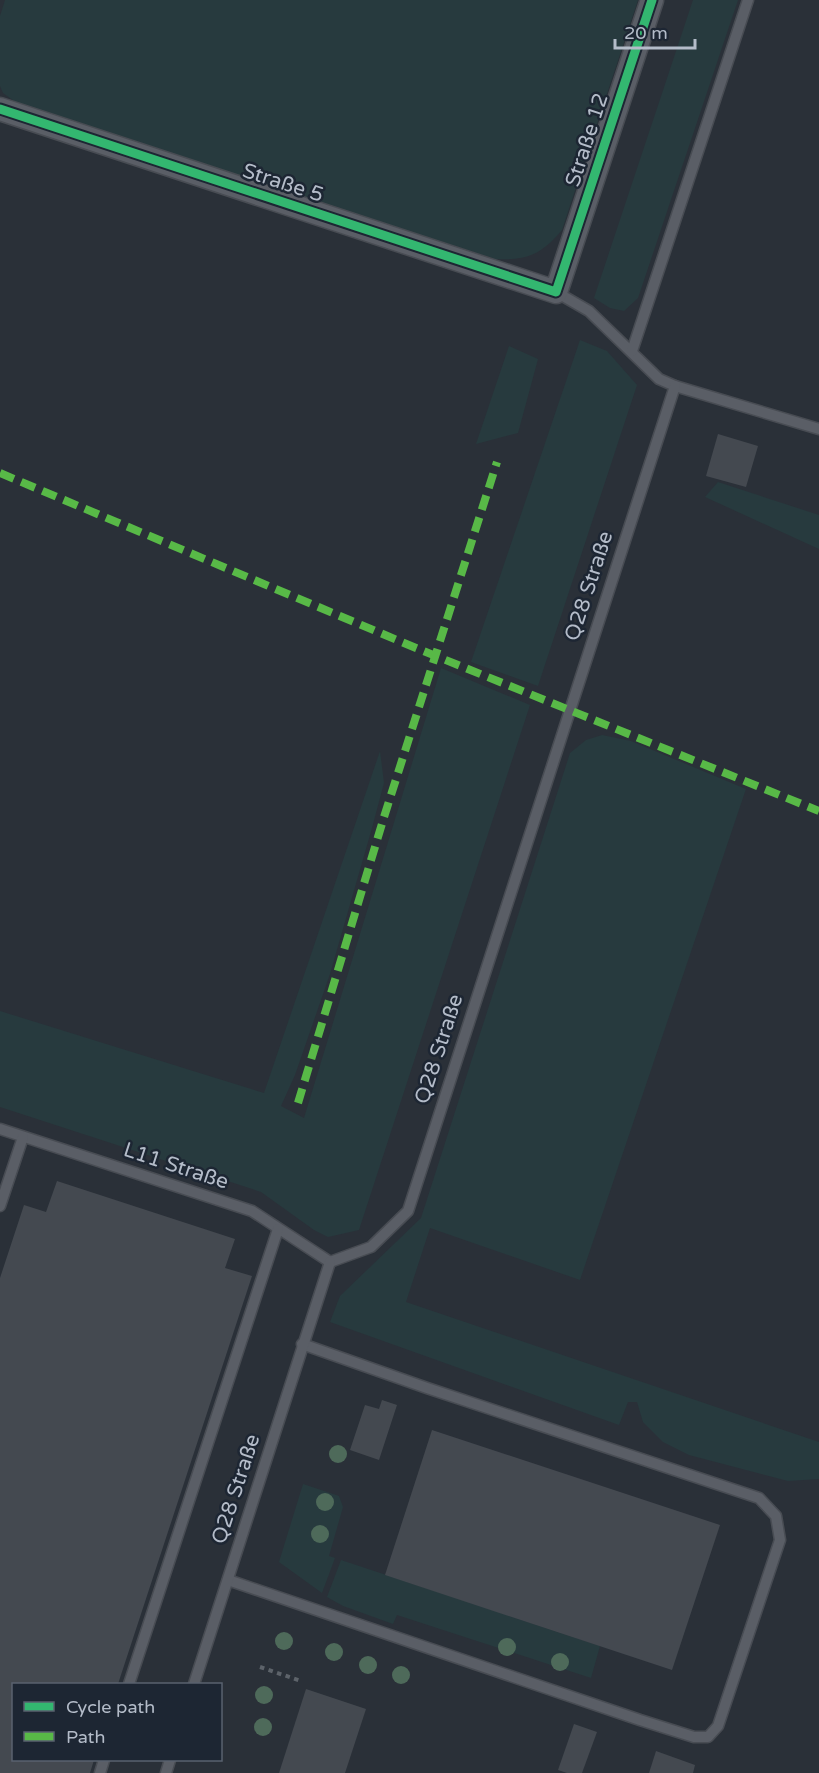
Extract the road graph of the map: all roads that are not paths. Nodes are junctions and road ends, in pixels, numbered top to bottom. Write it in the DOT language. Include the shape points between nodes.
graph roads {
  1 [pos="652,0"];
  2 [pos="748,0"];
  3 [pos="0,109"];
  4 [pos="556,292"];
  5 [pos="632,351"];
  6 [pos="675,386"];
  7 [pos="819,429"];
  8 [pos="0,1129"];
  9 [pos="23,1137"];
  10 [pos="0,1206"];
  11 [pos="278,1229"];
  12 [pos="330,1262"];
  13 [pos="302,1344"];
  14 [pos="228,1580"];
  15 [pos="129,1683"];
  16 [pos="194,1683"];
  1 -- 4 [label="street, Straße 12"];
  2 -- 5 [label="lane"];
  3 -- 4 [label="street, Straße 5"];
  4 -- 5 [label="lane" via="589,311"];
  5 -- 6 [label="lane" via="659,379"];
  6 -- 7 [label="lane"];
  6 -- 12 [label="lane, Q28 Straße" via="408,1211 371,1247"];
  8 -- 9 [label="lane, L11 Straße"];
  9 -- 10 [label="lane"];
  9 -- 11 [label="lane, L11 Straße" via="252,1211"];
  11 -- 12 [label="lane, L11 Straße"];
  11 -- 15 [label="lane"];
  12 -- 13 [label="lane, Q28 Straße"];
  13 -- 14 [label="lane, Q28 Straße"];
  13 -- 14 [label="lane" via="759,1498 776,1516 780,1540 718,1726 708,1737 694,1737 640,1720"];
  14 -- 16 [label="lane, Q28 Straße"];
}
